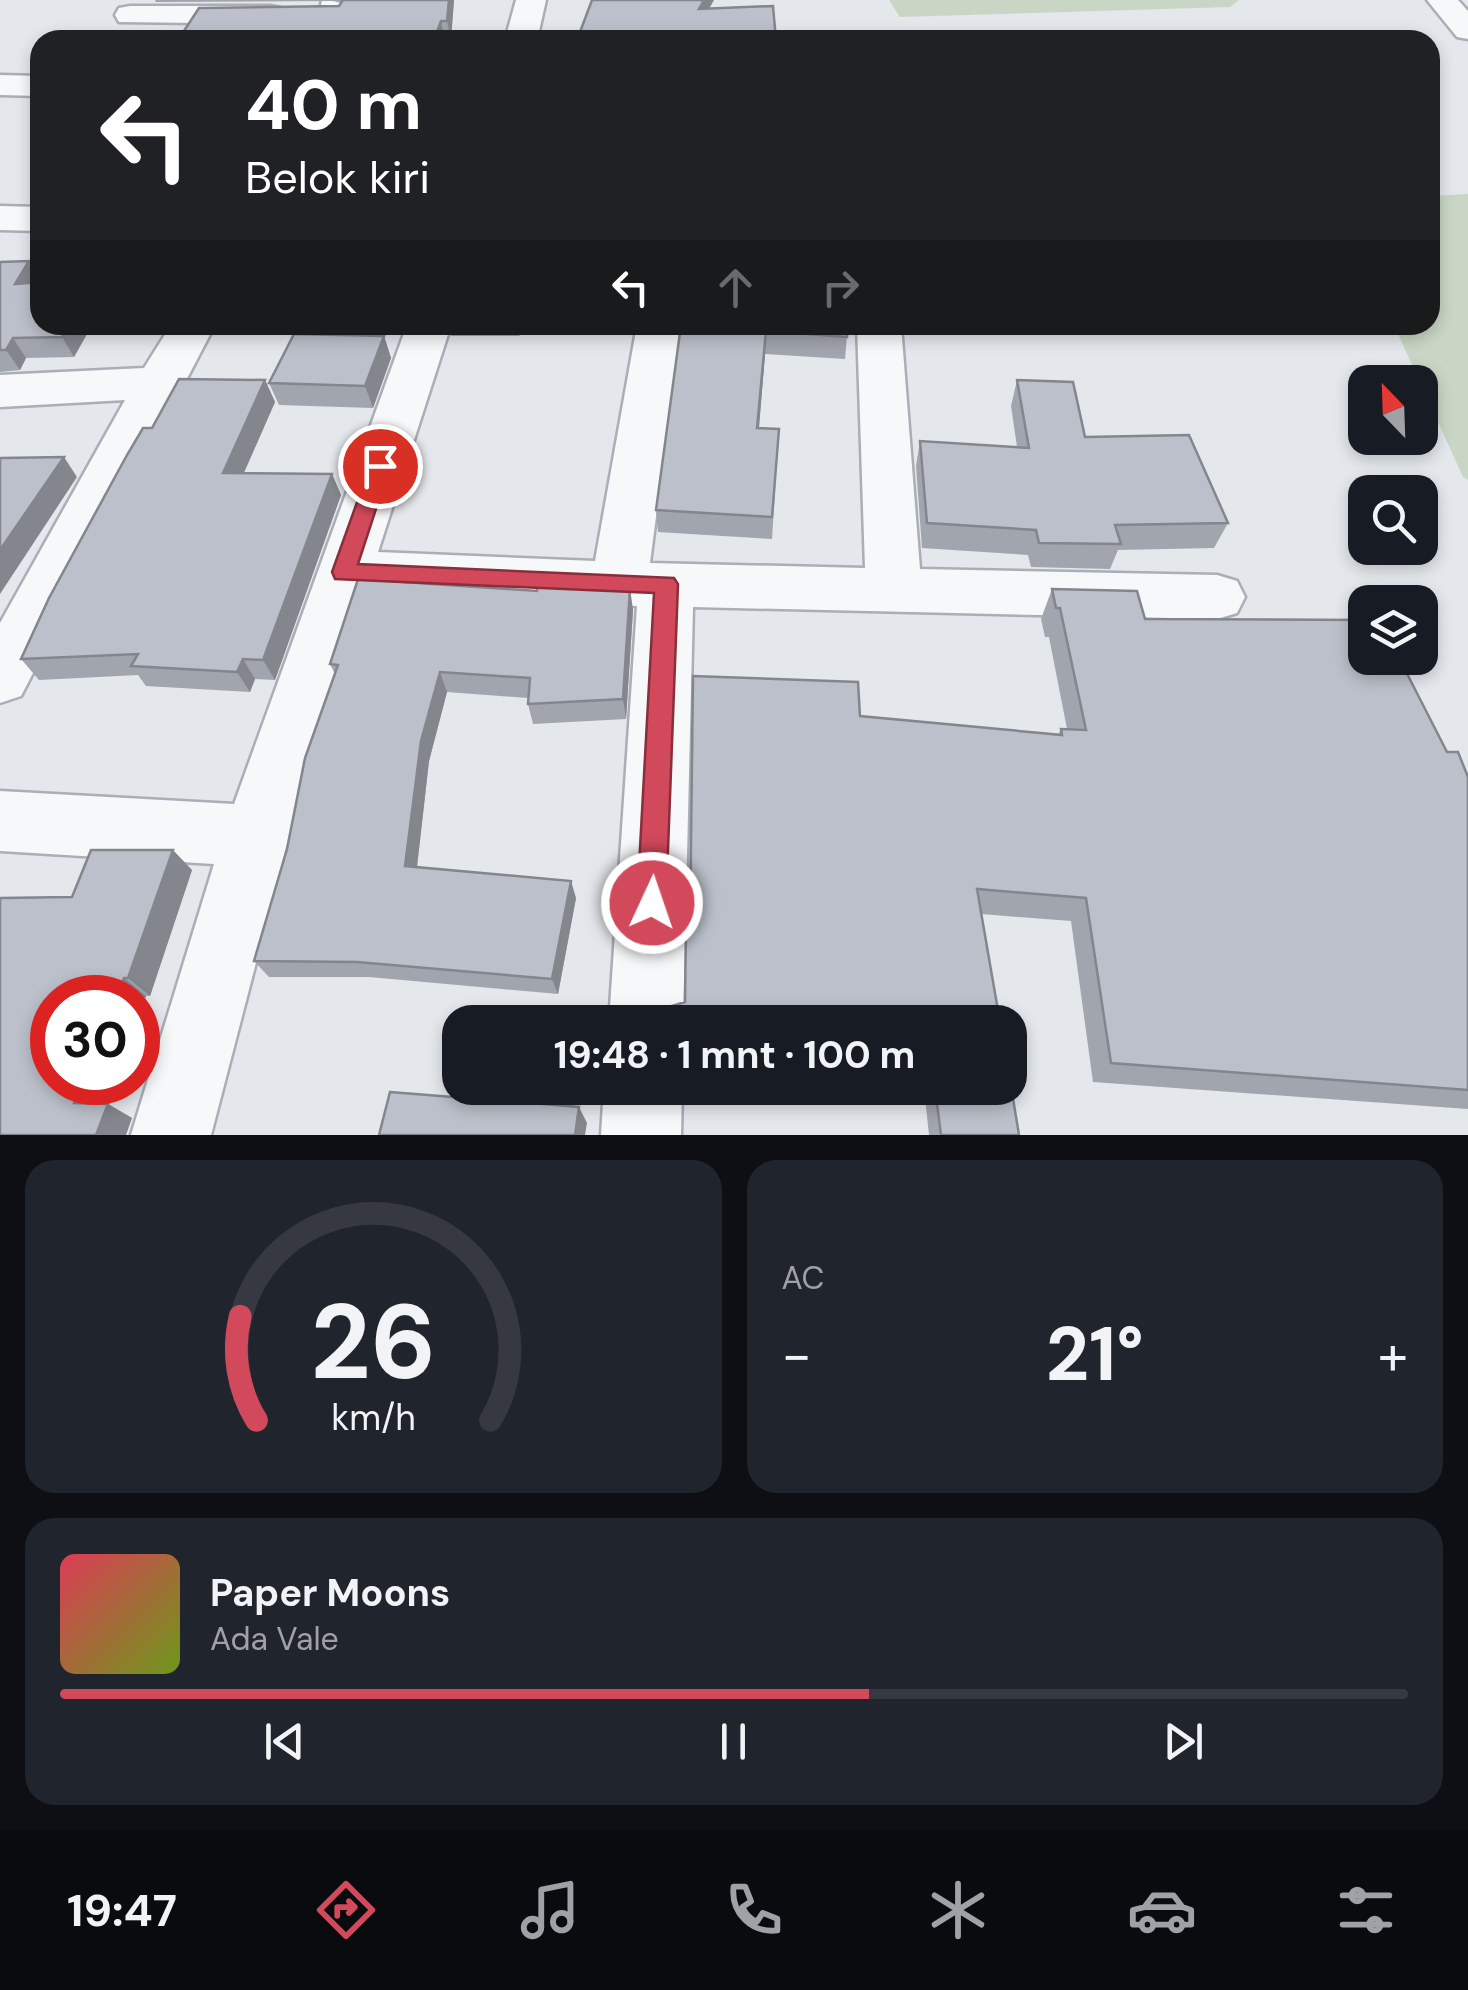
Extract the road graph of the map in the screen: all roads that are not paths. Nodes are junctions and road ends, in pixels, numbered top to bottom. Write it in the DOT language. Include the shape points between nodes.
graph roads {
  1 [pos="531,0"];
  2 [pos="1442,0"];
  3 [pos="130,15"];
  4 [pos="333,18"];
  5 [pos="524,30"];
  6 [pos="1468,30"];
  7 [pos="0,85"];
  8 [pos="30,86"];
  9 [pos="0,218"];
  10 [pos="30,219"];
  11 [pos="187,335"];
  12 [pos="425,335"];
  13 [pos="659,335"];
  14 [pos="879,335"];
  15 [pos="158,383"];
  16 [pos="0,391"];
  17 [pos="344,572"];
  18 [pos="643,584"];
  19 [pos="894,589"];
  20 [pos="1217,597"];
  21 [pos="0,678"];
  22 [pos="0,821"];
  23 [pos="256,836"];
  24 [pos="646,1005"];
  25 [pos="642,1105"];
  26 [pos="170,1135"];
  27 [pos="641,1135"];
  1 -- 5 [label="street"];
  2 -- 6 [label="street"];
  3 -- 4 [label="street"];
  7 -- 8 [label="street"];
  9 -- 10 [label="street"];
  11 -- 15 [label="street"];
  12 -- 17 [label="street"];
  13 -- 18 [label="street"];
  14 -- 19 [label="street"];
  15 -- 16 [label="street"];
  15 -- 21 [label="street"];
  17 -- 18 [label="street"];
  17 -- 23 [label="street"];
  18 -- 19 [label="street"];
  18 -- 24 [label="street"];
  19 -- 20 [label="street"];
  22 -- 23 [label="street"];
  23 -- 26 [label="street"];
  25 -- 27 [label="street"];
}
